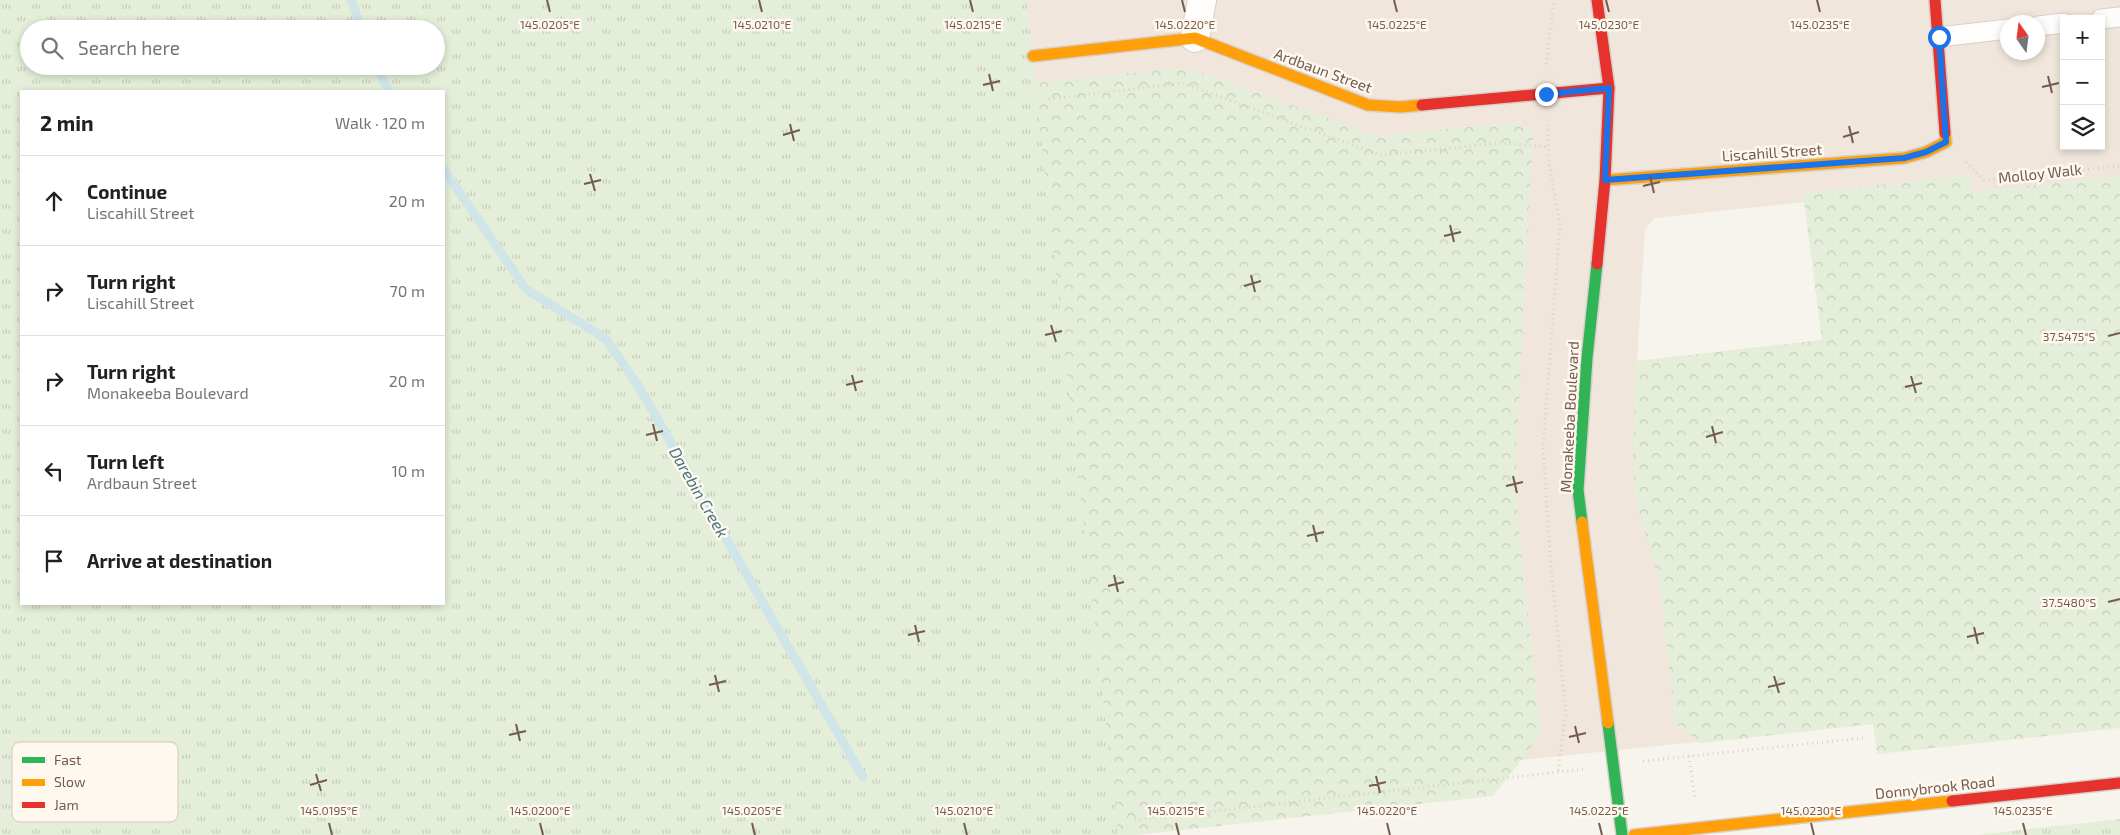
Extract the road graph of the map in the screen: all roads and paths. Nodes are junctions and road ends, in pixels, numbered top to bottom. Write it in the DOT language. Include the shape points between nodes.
graph roads {
  1 [pos="1202,0"];
  2 [pos="1597,0"];
  3 [pos="1935,0"];
  4 [pos="2120,17"];
  5 [pos="2105,19"];
  6 [pos="2060,23"];
  7 [pos="2045,25"];
  8 [pos="2000,30"];
  9 [pos="1939,37"];
  10 [pos="1195,38"];
  11 [pos="1033,56"];
  12 [pos="1609,88"];
  13 [pos="1049,99"];
  14 [pos="1946,142"];
  15 [pos="1548,147"];
  16 [pos="2120,166"];
  17 [pos="1605,180"];
  18 [pos="1864,738"];
  19 [pos="1689,756"];
  20 [pos="1671,758"];
  21 [pos="1558,772"];
  22 [pos="2120,783"];
  23 [pos="1135,820"];
  24 [pos="1699,828"];
  25 [pos="1622,835"];
  26 [pos="1634,835"];
  1 -- 10 [label="street"];
  2 -- 12 [label="street, Monakeeba Boulevard"];
  3 -- 9 [label="street"];
  4 -- 5 [label="lane"];
  6 -- 7 [label="lane"];
  8 -- 9 [label="lane"];
  9 -- 14 [label="street"];
  10 -- 11 [label="street, Ardbaun Street"];
  10 -- 12 [label="street, Ardbaun Street" via="1368,105 1401,107"];
  12 -- 17 [label="street, Monakeeba Boulevard"];
  13 -- 15 [label="path" via="1183,84 1380,155 1500,143"];
  14 -- 16 [label="path, Molloy Walk" via="1984,180"];
  14 -- 17 [label="street, Liscahill Street" via="1904,158"];
  17 -- 25 [label="street, Monakeeba Boulevard" via="1578,490"];
  18 -- 19 [label="path"];
  19 -- 20 [label="path"];
  19 -- 24 [label="path"];
  21 -- 23 [label="path"];
  22 -- 24 [label="street, Donnybrook Road"];
  24 -- 26 [label="street, Donnybrook Road"];
}
